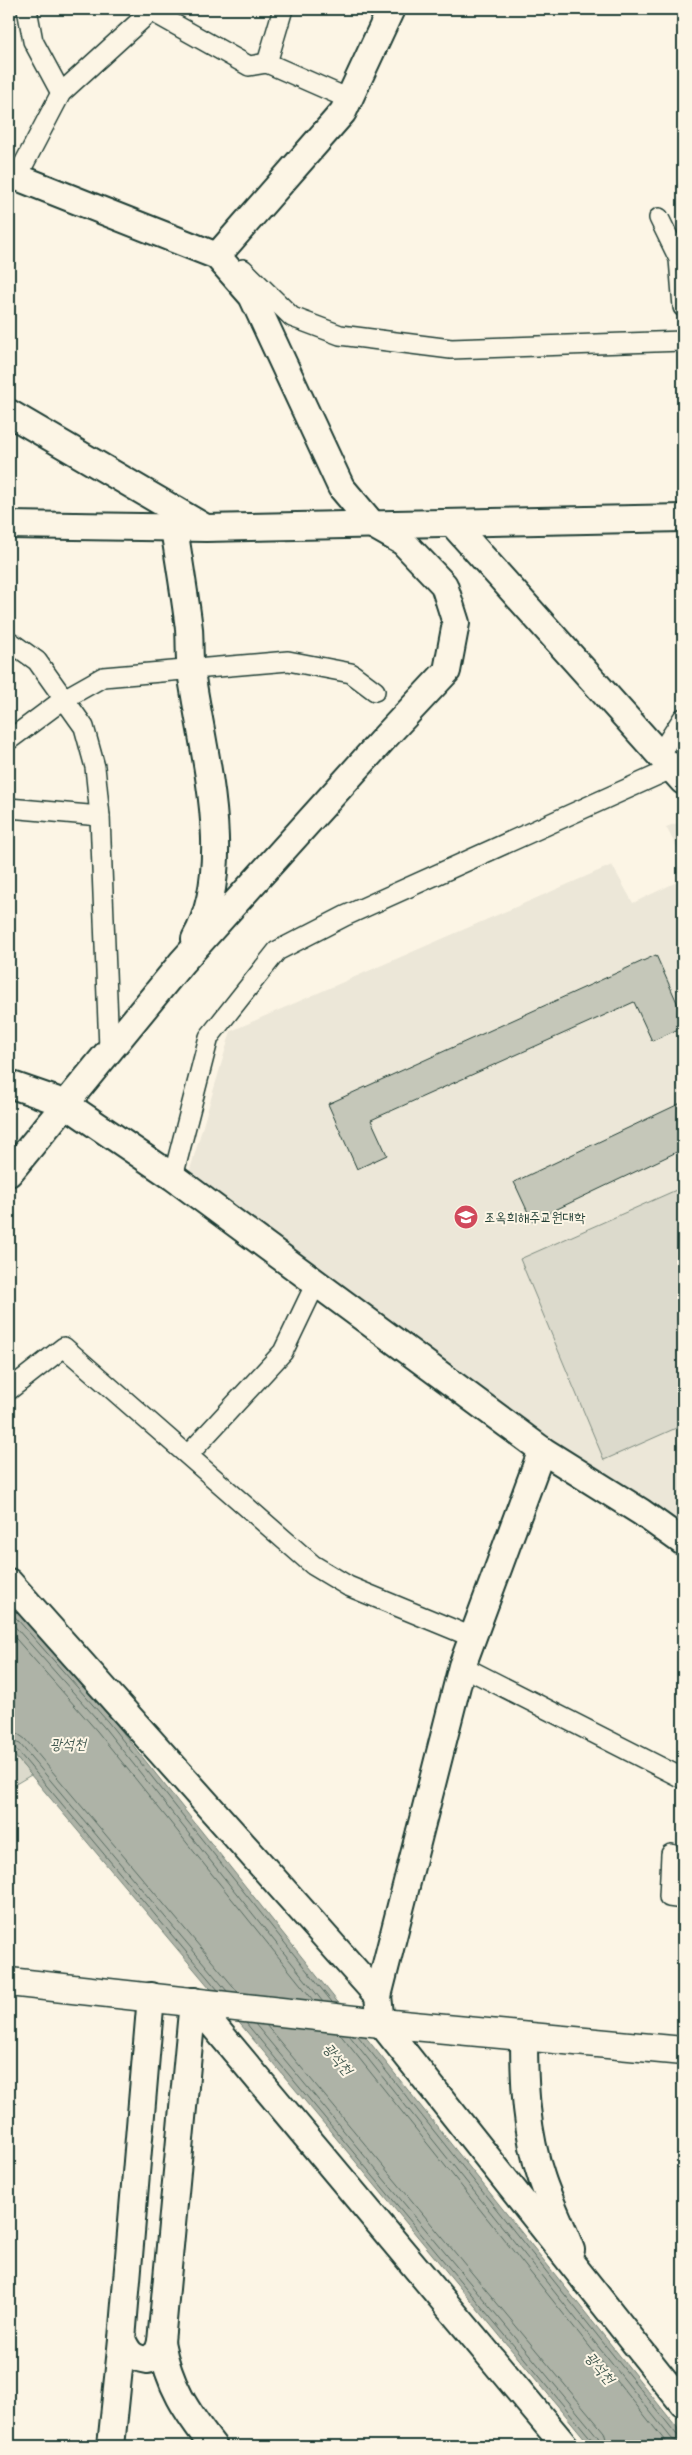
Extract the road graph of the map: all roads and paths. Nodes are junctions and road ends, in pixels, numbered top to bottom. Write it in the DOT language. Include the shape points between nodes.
graph roads {
  1 [pos="27,9"];
  2 [pos="283,9"];
  3 [pos="391,9"];
  4 [pos="151,10"];
  5 [pos="268,63"];
  6 [pos="61,93"];
  7 [pos="349,99"];
  8 [pos="13,174"];
  9 [pos="658,218"];
  10 [pos="220,253"];
  11 [pos="683,307"];
  12 [pos="683,340"];
  13 [pos="9,414"];
  14 [pos="683,518"];
  15 [pos="452,523"];
  16 [pos="9,525"];
  17 [pos="373,525"];
  18 [pos="174,528"];
  19 [pos="206,528"];
  20 [pos="9,641"];
  21 [pos="191,669"];
  22 [pos="375,691"];
  23 [pos="64,699"];
  24 [pos="683,718"];
  25 [pos="9,740"];
  26 [pos="671,768"];
  27 [pos="9,808"];
  28 [pos="100,816"];
  29 [pos="182,962"];
  30 [pos="109,1049"];
  31 [pos="9,1084"];
  32 [pos="64,1103"];
  33 [pos="9,1173"];
  34 [pos="172,1177"];
  35 [pos="316,1283"];
  36 [pos="9,1390"];
  37 [pos="542,1450"];
  38 [pos="188,1455"];
  39 [pos="683,1542"];
  40 [pos="9,1582"];
  41 [pos="472,1637"];
  42 [pos="462,1666"];
  43 [pos="680,1777"];
  44 [pos="671,1854"];
  45 [pos="683,1899"];
  46 [pos="9,1982"];
  47 [pos="151,1996"];
  48 [pos="378,1996"];
  49 [pos="194,2001"];
  50 [pos="372,2022"];
  51 [pos="524,2036"];
  52 [pos="683,2051"];
  53 [pos="583,2278"];
  54 [pos="122,2339"];
  55 [pos="161,2342"];
  56 [pos="683,2404"];
  57 [pos="112,2446"];
  58 [pos="213,2446"];
  59 [pos="565,2446"];
  1 -- 6 [label="street" via="33,41"];
  2 -- 5 [label="street"];
  3 -- 7 [label="street"];
  4 -- 5 [label="street" via="249,66"];
  4 -- 6 [label="street"];
  5 -- 7 [label="street"];
  6 -- 8 [label="street"];
  7 -- 10 [label="street" via="343,112"];
  8 -- 10 [label="street"];
  9 -- 11 [label="street" via="679,260"];
  10 -- 12 [label="street" via="292,317 340,335 451,349"];
  10 -- 17 [label="street" via="252,296 341,487"];
  13 -- 19 [label="street"];
  14 -- 15 [label="street"];
  15 -- 17 [label="street"];
  15 -- 26 [label="street"];
  16 -- 18 [label="street"];
  17 -- 19 [label="street"];
  17 -- 29 [label="street" via="403,542 444,585 456,623 448,672"];
  18 -- 19 [label="street"];
  18 -- 21 [label="street" via="189,630"];
  20 -- 23 [label="street" via="37,661"];
  21 -- 22 [label="street" via="288,660 351,673"];
  21 -- 23 [label="street" via="103,677"];
  21 -- 29 [label="street" via="214,813 214,871 205,921"];
  23 -- 25 [label="street"];
  23 -- 28 [label="street" via="84,727 95,767"];
  24 -- 26 [label="street"];
  26 -- 34 [label="street" via="345,916 277,952 209,1036"];
  27 -- 28 [label="street"];
  28 -- 30 [label="street"];
  29 -- 30 [label="street"];
  30 -- 32 [label="street"];
  31 -- 32 [label="street"];
  32 -- 33 [label="street"];
  32 -- 34 [label="street"];
  34 -- 35 [label="street"];
  35 -- 37 [label="street"];
  35 -- 38 [label="street" via="283,1352"];
  36 -- 38 [label="street" via="64,1347"];
  37 -- 39 [label="street"];
  37 -- 41 [label="street"];
  38 -- 41 [label="street" via="313,1565 348,1586"];
  40 -- 48 [label="street"];
  41 -- 42 [label="street"];
  42 -- 43 [label="street"];
  42 -- 48 [label="street"];
  44 -- 45 [label="street" via="669,1897"];
  46 -- 47 [label="main road"];
  47 -- 49 [label="main road"];
  47 -- 54 [label="street"];
  48 -- 50 [label="street"];
  49 -- 50 [label="main road"];
  49 -- 55 [label="street"];
  49 -- 59 [label="street"];
  50 -- 51 [label="main road"];
  50 -- 53 [label="street"];
  51 -- 52 [label="main road"];
  51 -- 53 [label="street" via="524,2085 530,2133 542,2178"];
  53 -- 56 [label="street"];
  54 -- 55 [label="street" via="127,2351 135,2358 148,2360 158,2352"];
  54 -- 57 [label="street"];
  55 -- 58 [label="street" via="165,2367 185,2411"];
}
